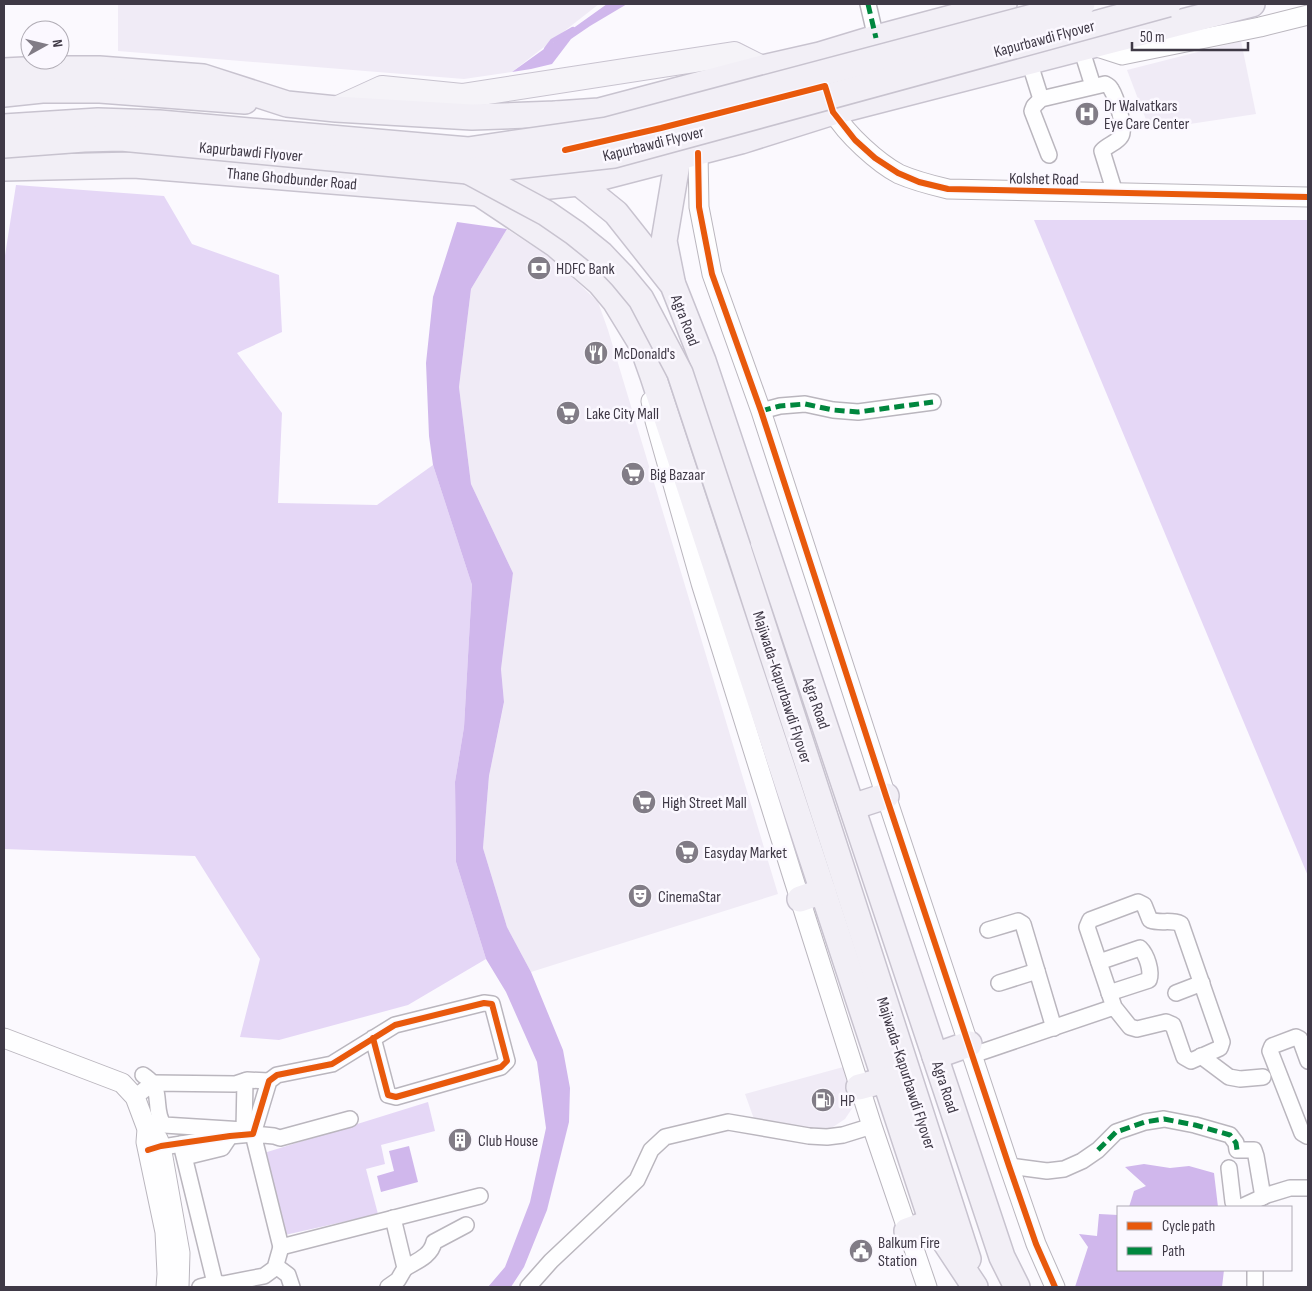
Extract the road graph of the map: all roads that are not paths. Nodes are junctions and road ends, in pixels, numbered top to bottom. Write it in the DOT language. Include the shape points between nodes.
graph roads {
  1 [pos="868,4"];
  2 [pos="1004,4"];
  3 [pos="1082,4"];
  4 [pos="1168,4"];
  5 [pos="1252,4"];
  6 [pos="970,8"];
  7 [pos="1308,15"];
  8 [pos="876,38"];
  9 [pos="1086,46"];
  10 [pos="1029,61"];
  11 [pos="762,68"];
  12 [pos="4,71"];
  13 [pos="1093,86"];
  14 [pos="4,94"];
  15 [pos="1041,99"];
  16 [pos="287,104"];
  17 [pos="336,108"];
  18 [pos="387,112"];
  19 [pos="833,112"];
  20 [pos="556,114"];
  21 [pos="472,117"];
  22 [pos="4,127"];
  23 [pos="4,145"];
  24 [pos="564,150"];
  25 [pos="688,155"];
  26 [pos="1049,155"];
  27 [pos="4,168"];
  28 [pos="473,182"];
  29 [pos="579,183"];
  30 [pos="384,185"];
  31 [pos="1114,193"];
  32 [pos="1308,197"];
  33 [pos="673,285"];
  34 [pos="642,345"];
  35 [pos="933,402"];
  36 [pos="761,410"];
  37 [pos="886,796"];
  38 [pos="852,807"];
  39 [pos="823,891"];
  40 [pos="800,899"];
  41 [pos="988,930"];
  42 [pos="1099,962"];
  43 [pos="1037,971"];
  44 [pos="999,983"];
  45 [pos="1202,983"];
  46 [pos="1176,993"];
  47 [pos="1112,1000"];
  48 [pos="1054,1028"];
  49 [pos="4,1038"];
  50 [pos="373,1038"];
  51 [pos="971,1050"];
  52 [pos="935,1056"];
  53 [pos="1201,1056"];
  54 [pos="1308,1061"];
  55 [pos="1263,1077"];
  56 [pos="148,1079"];
  57 [pos="885,1080"];
  58 [pos="245,1081"];
  59 [pos="269,1081"];
  60 [pos="859,1087"];
  61 [pos="135,1097"];
  62 [pos="350,1119"];
  63 [pos="190,1126"];
  64 [pos="872,1126"];
  65 [pos="253,1134"];
  66 [pos="1308,1135"];
  67 [pos="155,1148"];
  68 [pos="186,1148"];
  69 [pos="1009,1166"];
  70 [pos="1229,1168"];
  71 [pos="1308,1188"];
  72 [pos="480,1196"];
  73 [pos="1263,1197"];
  74 [pos="1238,1206"];
  75 [pos="1241,1206"];
  76 [pos="393,1218"];
  77 [pos="932,1222"];
  78 [pos="466,1225"];
  79 [pos="170,1231"];
  80 [pos="908,1231"];
  81 [pos="281,1247"];
  82 [pos="276,1266"];
  83 [pos="405,1268"];
  84 [pos="1255,1271"];
  85 [pos="215,1283"];
  86 [pos="166,1287"];
  87 [pos="180,1287"];
  88 [pos="200,1287"];
  89 [pos="292,1287"];
  90 [pos="388,1287"];
  91 [pos="528,1287"];
  92 [pos="927,1287"];
  93 [pos="976,1287"];
  94 [pos="1017,1287"];
  95 [pos="1055,1287"];
  96 [pos="1255,1287"];
  1 -- 8 [label="street"];
  2 -- 6 [label="highway"];
  3 -- 22 [label="highway, Kapurbawdi Flyover, bridge" via="607,130 468,150 159,124 98,121"];
  4 -- 28 [label="highway, Kapurbawdi Flyover, bridge" via="614,155"];
  5 -- 9 [label="highway, Thane Ghodbunder Road"];
  6 -- 8 [label="highway"];
  7 -- 9 [label="street" via="1122,55"];
  8 -- 11 [label="highway"];
  9 -- 10 [label="highway, Thane Ghodbunder Road"];
  9 -- 13 [label="street"];
  10 -- 15 [label="street"];
  10 -- 19 [label="highway, Thane Ghodbunder Road"];
  11 -- 17 [label="main road" via="734,54 462,96 382,88"];
  11 -- 20 [label="highway" via="598,111"];
  12 -- 16 [label="highway" via="99,68 203,77"];
  13 -- 15 [label="street"];
  13 -- 31 [label="street" via="1105,84 1111,88 1123,122 1120,138 1102,151"];
  14 -- 16 [label="highway" via="100,90"];
  15 -- 26 [label="street" via="1032,111"];
  16 -- 17 [label="highway"];
  17 -- 18 [label="highway"];
  18 -- 21 [label="highway"];
  18 -- 30 [label="highway"];
  19 -- 24 [label="street, Kolshet Road" via="825,86"];
  19 -- 25 [label="highway, Thane Ghodbunder Road"];
  19 -- 31 [label="street, Kolshet Road" via="875,158 920,182 948,189"];
  20 -- 21 [label="highway"];
  20 -- 24 [label="highway, Agra Road"];
  21 -- 28 [label="highway"];
  23 -- 28 [label="highway, Kapurbawdi Flyover, bridge" via="121,138"];
  24 -- 29 [label="highway, Agra Road"];
  25 -- 29 [label="highway, Thane Ghodbunder Road"];
  25 -- 33 [label="highway" via="664,241"];
  25 -- 36 [label="street" via="712,274"];
  27 -- 30 [label="highway, Thane Ghodbunder Road" via="134,165"];
  28 -- 29 [label="highway, Thane Ghodbunder Road"];
  28 -- 30 [label="highway, Thane Ghodbunder Road"];
  28 -- 34 [label="highway" via="555,244 600,283"];
  28 -- 93 [label="highway, Majiwada-Kapurbawdi Flyover, bridge" via="539,209 602,254 641,299 680,373"];
  29 -- 33 [label="highway, Agra Road" via="616,213"];
  31 -- 32 [label="street, Kolshet Road"];
  33 -- 38 [label="highway, Agra Road" via="703,361"];
  34 -- 39 [label="highway"];
  34 -- 40 [label="street" via="655,420 697,570"];
  35 -- 36 [label="street" via="858,412 805,404"];
  36 -- 37 [label="street"];
  37 -- 38 [label="highway"];
  37 -- 51 [label="street"];
  38 -- 52 [label="highway, Agra Road"];
  39 -- 40 [label="highway"];
  39 -- 57 [label="highway"];
  40 -- 60 [label="street"];
  41 -- 43 [label="street" via="1018,921 1023,924"];
  42 -- 45 [label="street" via="1087,927 1090,920 1138,902 1144,905 1150,920 1181,924"];
  42 -- 47 [label="street"];
  42 -- 47 [label="street" via="1140,948 1144,952 1151,974 1149,980"];
  43 -- 44 [label="street"];
  43 -- 48 [label="street"];
  45 -- 46 [label="street"];
  45 -- 53 [label="street" via="1222,1042 1220,1048"];
  47 -- 48 [label="street"];
  47 -- 53 [label="street" via="1130,1027 1173,1024 1184,1057 1190,1061"];
  48 -- 51 [label="street"];
  49 -- 61 [label="street" via="122,1083"];
  50 -- 50 [label="street" via="394,1025 484,1003 492,1004 507,1061 501,1067 396,1097 388,1095"];
  50 -- 59 [label="street" via="332,1064 277,1075"];
  51 -- 52 [label="highway"];
  51 -- 69 [label="street"];
  52 -- 94 [label="highway, Agra Road" via="1002,1256"];
  53 -- 55 [label="street" via="1230,1077"];
  54 -- 66 [label="street" via="1300,1039 1296,1037 1272,1046 1270,1051 1302,1133"];
  56 -- 58 [label="street" via="235,1084"];
  56 -- 61 [label="street"];
  56 -- 63 [label="street" via="157,1097 160,1121 164,1125"];
  57 -- 60 [label="highway"];
  57 -- 77 [label="highway"];
  58 -- 59 [label="street"];
  58 -- 63 [label="street" via="244,1130"];
  59 -- 65 [label="street"];
  60 -- 64 [label="street"];
  61 -- 67 [label="street" via="147,1130 158,1139"];
  62 -- 65 [label="street" via="280,1138"];
  63 -- 68 [label="street"];
  64 -- 80 [label="street"];
  64 -- 91 [label="street" via="828,1137 728,1122 665,1137 651,1150 637,1180"];
  65 -- 68 [label="street" via="230,1136"];
  65 -- 81 [label="street"];
  67 -- 68 [label="street"];
  67 -- 79 [label="street"];
  68 -- 85 [label="street"];
  69 -- 73 [label="street" via="1047,1171 1064,1169 1098,1150 1116,1132 1164,1119 1230,1134 1237,1150 1254,1150"];
  69 -- 95 [label="street"];
  70 -- 74 [label="street" via="1233,1202"];
  71 -- 73 [label="street" via="1290,1188"];
  72 -- 76 [label="street"];
  73 -- 75 [label="street"];
  76 -- 81 [label="street"];
  76 -- 83 [label="street"];
  77 -- 80 [label="highway"];
  77 -- 93 [label="highway"];
  78 -- 83 [label="street" via="434,1242 426,1256"];
  79 -- 86 [label="street"];
  79 -- 87 [label="street" via="180,1253"];
  80 -- 92 [label="street"];
  81 -- 82 [label="street"];
  82 -- 85 [label="street" via="264,1276"];
  82 -- 89 [label="street" via="288,1275"];
  83 -- 90 [label="street" via="398,1280"];
  84 -- 96 [label="street"];
  85 -- 88 [label="street"];
}
